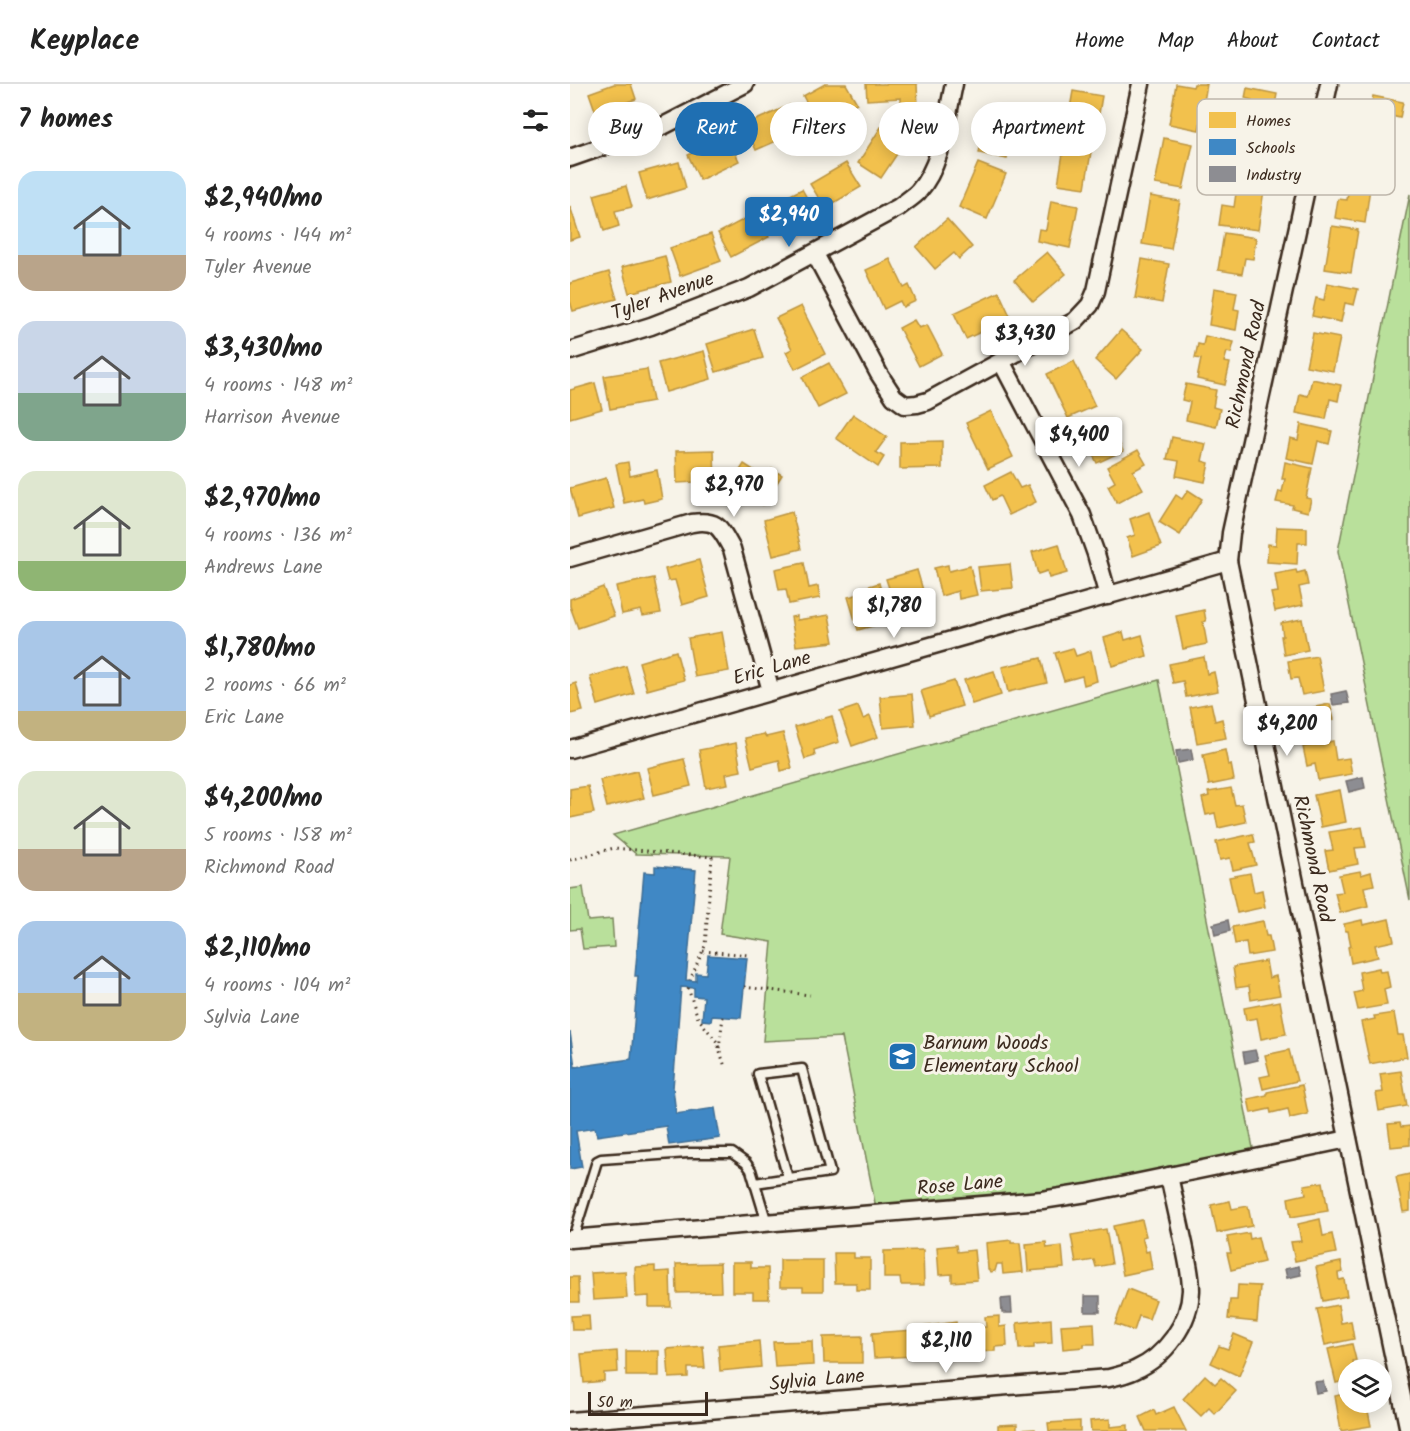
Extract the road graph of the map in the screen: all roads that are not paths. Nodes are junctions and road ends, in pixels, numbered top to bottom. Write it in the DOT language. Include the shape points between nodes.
graph roads {
  1 [pos="954,84"];
  2 [pos="1141,84"];
  3 [pos="1329,84"];
  4 [pos="741,85"];
  5 [pos="1326,99"];
  6 [pos="571,157"];
  7 [pos="1305,195"];
  8 [pos="815,254"];
  9 [pos="570,351"];
  10 [pos="1001,361"];
  11 [pos="570,558"];
  12 [pos="1228,561"];
  13 [pos="1108,596"];
  14 [pos="771,691"];
  15 [pos="570,749"];
  16 [pos="1348,1139"];
  17 [pos="1169,1176"];
  18 [pos="788,1178"];
  19 [pos="755,1183"];
  20 [pos="767,1223"];
  21 [pos="571,1238"];
  22 [pos="667,1414"];
  23 [pos="570,1421"];
  24 [pos="669,1431"];
  25 [pos="1409,1431"];
  1 -- 8 [label="street, Tyler Avenue" via="941,146 931,174 917,192 899,207"];
  2 -- 10 [label="street" via="1090,305 1075,321"];
  3 -- 5 [label="street, Richmond Road"];
  4 -- 6 [label="street" via="665,124"];
  7 -- 12 [label="street, Richmond Road"];
  8 -- 9 [label="street, Tyler Avenue" via="749,288 692,311"];
  8 -- 10 [label="street" via="879,374 900,403 928,401"];
  10 -- 13 [label="street" via="1082,514"];
  11 -- 14 [label="street" via="692,523 713,522 721,528 732,549"];
  12 -- 13 [label="street, Eric Lane"];
  12 -- 16 [label="street, Richmond Road"];
  13 -- 14 [label="street, Eric Lane"];
  14 -- 15 [label="street, Eric Lane"];
  16 -- 17 [label="street, Rose Lane"];
  16 -- 25 [label="street, Richmond Road"];
  17 -- 20 [label="street, Rose Lane" via="1042,1200"];
  17 -- 22 [label="street, Sylvia Lane" via="1189,1271 1189,1304 1167,1348 1134,1371 1109,1378"];
  18 -- 18 [label="lane" via="830,1172 802,1069 758,1074"];
  18 -- 19 [label="lane"];
  19 -- 20 [label="lane"];
  19 -- 21 [label="lane" via="746,1163 732,1153 601,1159 597,1161"];
  20 -- 21 [label="street, Rose Lane"];
  22 -- 23 [label="street, Sylvia Lane"];
  22 -- 24 [label="street"];
}
